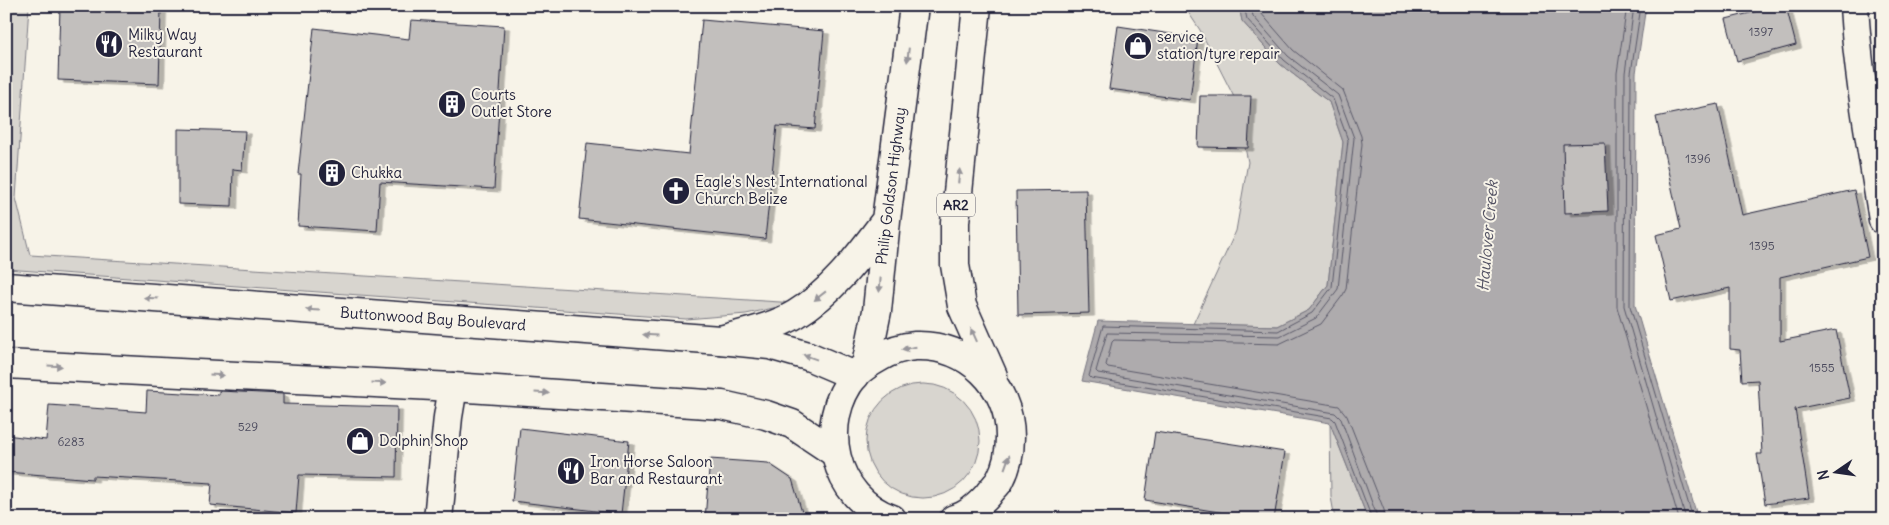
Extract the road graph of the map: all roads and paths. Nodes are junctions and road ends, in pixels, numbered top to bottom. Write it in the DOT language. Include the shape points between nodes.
graph roads {
  1 [pos="914,6"];
  2 [pos="977,6"];
  3 [pos="1854,6"];
  4 [pos="886,220"];
  5 [pos="1883,220"];
  6 [pos="6,288"];
  7 [pos="720,340"];
  8 [pos="6,364"];
  9 [pos="860,370"];
  10 [pos="453,387"];
  11 [pos="1002,395"];
  12 [pos="839,465"];
  13 [pos="976,511"];
  14 [pos="438,519"];
  15 [pos="849,519"];
  16 [pos="892,519"];
  17 [pos="954,519"];
  1 -- 4 [label="street, Philip Goldson Highway, one-way"];
  11 -- 2 [label="street, AR2, one-way" via="962,306 955,265 955,222"];
  3 -- 5 [label="street" via="1865,106"];
  4 -- 7 [label="street, one-way" via="825,293 796,314 769,326"];
  4 -- 9 [label="street, Philip Goldson Highway, one-way" via="878,311"];
  7 -- 6 [label="street, Buttonwood Bay Boulevard, one-way"];
  9 -- 7 [label="street, Buttonwood Bay Boulevard, one-way" via="770,345"];
  8 -- 10 [label="street, one-way"];
  11 -- 9 [label="street, one-way" via="986,373 966,357 941,348 915,346 889,352"];
  9 -- 12 [label="street" via="841,399 834,425"];
  10 -- 12 [label="street, one-way" via="722,405 792,424"];
  10 -- 14 [label="street"];
  13 -- 11 [label="street, one-way" via="1000,480 1010,452 1010,423"];
  12 -- 15 [label="street"];
  12 -- 16 [label="street" via="859,499"];
  13 -- 17 [label="street"];
}
